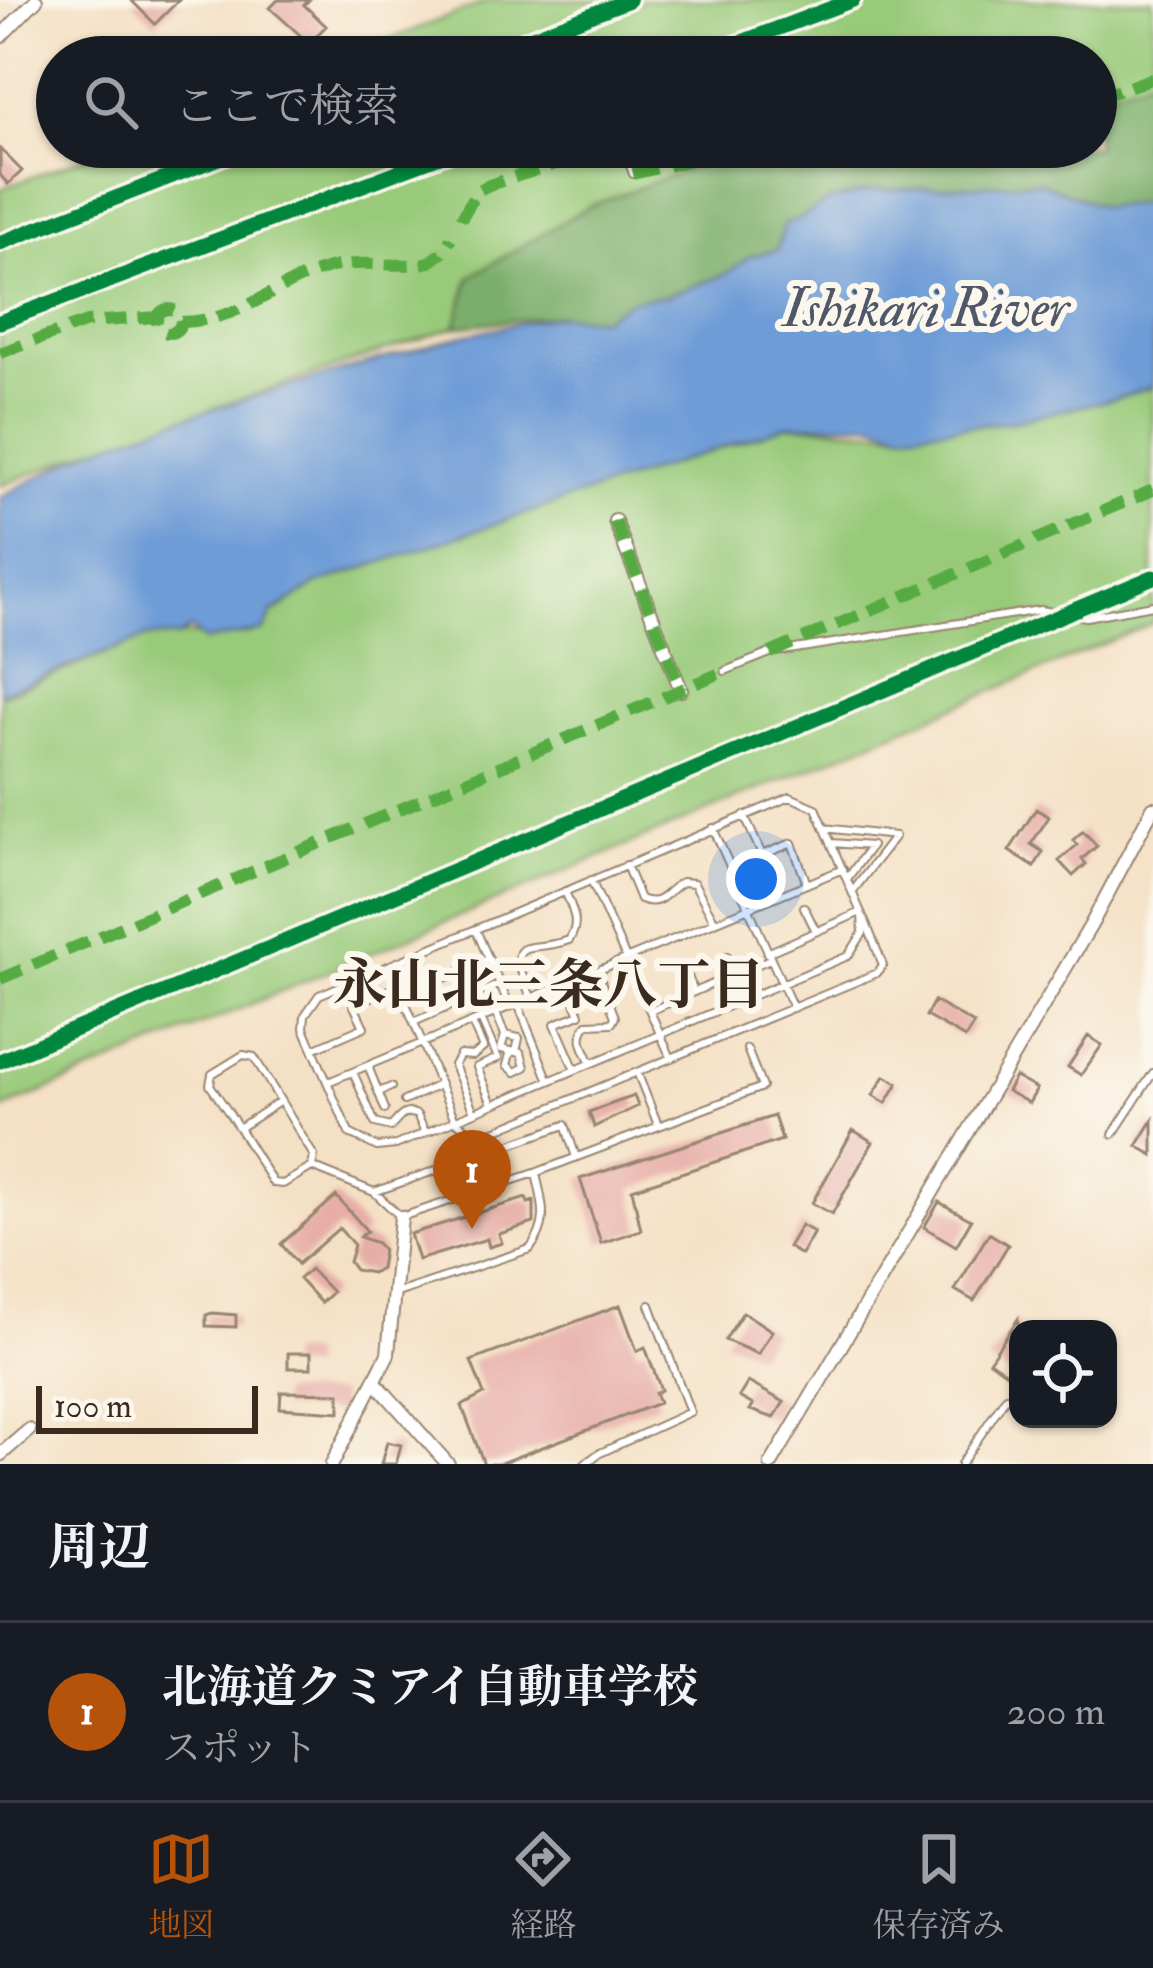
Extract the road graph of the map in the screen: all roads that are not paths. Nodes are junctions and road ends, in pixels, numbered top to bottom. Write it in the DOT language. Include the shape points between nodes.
graph roads {
  1 [pos="36,0"];
  2 [pos="853,0"];
  3 [pos="758,36"];
  4 [pos="0,38"];
  5 [pos="631,168"];
  6 [pos="633,174"];
  7 [pos="615,521"];
  8 [pos="1153,605"];
  9 [pos="725,671"];
  10 [pos="681,690"];
  11 [pos="1153,808"];
  12 [pos="744,815"];
  13 [pos="824,827"];
  14 [pos="713,828"];
  15 [pos="832,843"];
  16 [pos="626,866"];
  17 [pos="843,869"];
  18 [pos="847,879"];
  19 [pos="591,880"];
  20 [pos="807,884"];
  21 [pos="566,891"];
  22 [pos="852,891"];
  23 [pos="805,908"];
  24 [pos="748,909"];
  25 [pos="862,914"];
  26 [pos="715,922"];
  27 [pos="476,930"];
  28 [pos="816,932"];
  29 [pos="728,956"];
  30 [pos="769,956"];
  31 [pos="489,959"];
  32 [pos="628,959"];
  33 [pos="390,966"];
  34 [pos="597,971"];
  35 [pos="686,971"];
  36 [pos="735,975"];
  37 [pos="781,983"];
  38 [pos="500,984"];
  39 [pos="567,984"];
  40 [pos="399,986"];
  41 [pos="694,992"];
  42 [pos="403,996"];
  43 [pos="532,998"];
  44 [pos="514,1006"];
  45 [pos="793,1008"];
  46 [pos="650,1011"];
  47 [pos="496,1013"];
  48 [pos="477,1021"];
  49 [pos="414,1022"];
  50 [pos="505,1034"];
  51 [pos="660,1034"];
  52 [pos="423,1043"];
  53 [pos="313,1049"];
  54 [pos="747,1049"];
  55 [pos="513,1053"];
  56 [pos="671,1058"];
  57 [pos="591,1063"];
  58 [pos="368,1066"];
  59 [pos="575,1070"];
  60 [pos="521,1071"];
  61 [pos="353,1072"];
  62 [pos="637,1072"];
  63 [pos="1153,1073"];
  64 [pos="549,1081"];
  65 [pos="328,1082"];
  66 [pos="440,1084"];
  67 [pos="413,1085"];
  68 [pos="391,1087"];
  69 [pos="528,1089"];
  70 [pos="379,1092"];
  71 [pos="418,1094"];
  72 [pos="404,1101"];
  73 [pos="279,1102"];
  74 [pos="492,1104"];
  75 [pos="386,1108"];
  76 [pos="474,1112"];
  77 [pos="455,1120"];
  78 [pos="658,1126"];
  79 [pos="238,1128"];
  80 [pos="470,1131"];
  81 [pos="425,1132"];
  82 [pos="1113,1135"];
  83 [pos="471,1158"];
  84 [pos="576,1158"];
  85 [pos="312,1167"];
  86 [pos="535,1173"];
  87 [pos="374,1192"];
  88 [pos="401,1216"];
  89 [pos="394,1294"];
  90 [pos="650,1305"];
  91 [pos="375,1382"];
  92 [pos="1006,1397"];
  93 [pos="29,1430"];
  94 [pos="0,1455"];
  95 [pos="332,1464"];
  96 [pos="448,1464"];
  97 [pos="585,1464"];
  98 [pos="771,1464"];
  99 [pos="961,1464"];
  1 -- 4 [label="street"];
  2 -- 3 [label="lane"];
  5 -- 6 [label="lane"];
  7 -- 10 [label="street"];
  8 -- 9 [label="lane" via="1087,617 1048,609 770,653"];
  11 -- 98 [label="street"];
  12 -- 13 [label="lane" via="790,796 816,808"];
  12 -- 14 [label="lane"];
  12 -- 20 [label="lane" via="762,855 792,843"];
  13 -- 15 [label="lane"];
  13 -- 22 [label="lane" via="895,836"];
  14 -- 16 [label="lane"];
  14 -- 24 [label="lane"];
  15 -- 17 [label="lane"];
  15 -- 18 [label="lane" via="871,846"];
  16 -- 19 [label="lane"];
  16 -- 26 [label="lane" via="640,899 650,902 694,883"];
  17 -- 18 [label="lane"];
  17 -- 20 [label="lane"];
  18 -- 22 [label="lane"];
  19 -- 21 [label="lane"];
  19 -- 32 [label="lane"];
  20 -- 24 [label="lane"];
  21 -- 27 [label="lane"];
  21 -- 43 [label="lane" via="575,932 520,954"];
  22 -- 25 [label="lane"];
  23 -- 28 [label="lane"];
  24 -- 26 [label="lane"];
  24 -- 30 [label="lane"];
  25 -- 28 [label="lane"];
  25 -- 37 [label="lane" via="863,932 848,956"];
  25 -- 45 [label="lane" via="880,952 878,973"];
  26 -- 32 [label="lane"];
  27 -- 31 [label="lane"];
  27 -- 33 [label="lane"];
  28 -- 30 [label="lane"];
  29 -- 36 [label="lane"];
  30 -- 36 [label="lane"];
  30 -- 37 [label="lane"];
  31 -- 38 [label="lane"];
  31 -- 42 [label="lane"];
  32 -- 34 [label="lane"];
  32 -- 46 [label="lane"];
  33 -- 40 [label="lane"];
  33 -- 53 [label="lane" via="320,995 305,1015"];
  34 -- 39 [label="lane"];
  34 -- 57 [label="lane" via="615,1017 581,1031"];
  35 -- 41 [label="lane"];
  36 -- 41 [label="lane"];
  37 -- 45 [label="lane"];
  37 -- 51 [label="lane"];
  38 -- 44 [label="lane"];
  38 -- 49 [label="lane"];
  39 -- 43 [label="lane"];
  39 -- 59 [label="lane" via="580,1013 555,1024"];
  40 -- 42 [label="lane"];
  40 -- 53 [label="lane" via="353,1004 364,1027"];
  41 -- 46 [label="lane"];
  42 -- 49 [label="lane"];
  43 -- 44 [label="lane"];
  44 -- 47 [label="lane"];
  44 -- 64 [label="lane"];
  45 -- 56 [label="lane"];
  46 -- 51 [label="lane"];
  47 -- 48 [label="lane"];
  47 -- 50 [label="lane"];
  48 -- 52 [label="lane"];
  48 -- 74 [label="lane" via="498,1058 477,1067"];
  48 -- 76 [label="lane" via="483,1048 454,1065"];
  49 -- 52 [label="lane"];
  50 -- 55 [label="lane" via="501,1049"];
  50 -- 55 [label="lane" via="519,1038"];
  51 -- 56 [label="lane"];
  51 -- 57 [label="lane"];
  52 -- 58 [label="lane"];
  52 -- 66 [label="lane"];
  53 -- 65 [label="lane"];
  54 -- 78 [label="lane" via="762,1087"];
  55 -- 60 [label="lane" via="525,1057"];
  55 -- 60 [label="lane" via="507,1064"];
  56 -- 62 [label="lane"];
  57 -- 59 [label="lane"];
  58 -- 61 [label="lane"];
  58 -- 70 [label="lane"];
  59 -- 64 [label="lane"];
  60 -- 69 [label="lane"];
  61 -- 65 [label="lane"];
  61 -- 81 [label="lane" via="375,1123 392,1126 410,1112"];
  62 -- 78 [label="lane"];
  62 -- 80 [label="lane" via="487,1134"];
  63 -- 82 [label="lane"];
  64 -- 69 [label="lane"];
  65 -- 81 [label="lane" via="349,1133 361,1142 396,1145"];
  66 -- 71 [label="lane"];
  66 -- 77 [label="lane"];
  67 -- 71 [label="lane"];
  68 -- 70 [label="lane"];
  69 -- 74 [label="lane"];
  70 -- 75 [label="lane"];
  71 -- 72 [label="lane"];
  73 -- 79 [label="lane"];
  73 -- 79 [label="lane" via="254,1057 212,1074 210,1085"];
  73 -- 85 [label="lane" via="314,1156"];
  74 -- 76 [label="lane"];
  76 -- 77 [label="lane"];
  77 -- 80 [label="lane"];
  77 -- 81 [label="lane"];
  78 -- 84 [label="lane"];
  79 -- 85 [label="lane" via="273,1183"];
  80 -- 83 [label="lane"];
  83 -- 84 [label="lane" via="565,1125"];
  83 -- 87 [label="lane"];
  84 -- 86 [label="lane"];
  85 -- 87 [label="lane"];
  86 -- 88 [label="lane"];
  86 -- 89 [label="lane" via="546,1212 530,1249"];
  87 -- 88 [label="lane"];
  88 -- 89 [label="street"];
  89 -- 91 [label="street" via="388,1354"];
  90 -- 97 [label="lane" via="690,1412"];
  91 -- 95 [label="street"];
  91 -- 96 [label="street"];
  92 -- 99 [label="lane"];
  93 -- 94 [label="street"];
}
